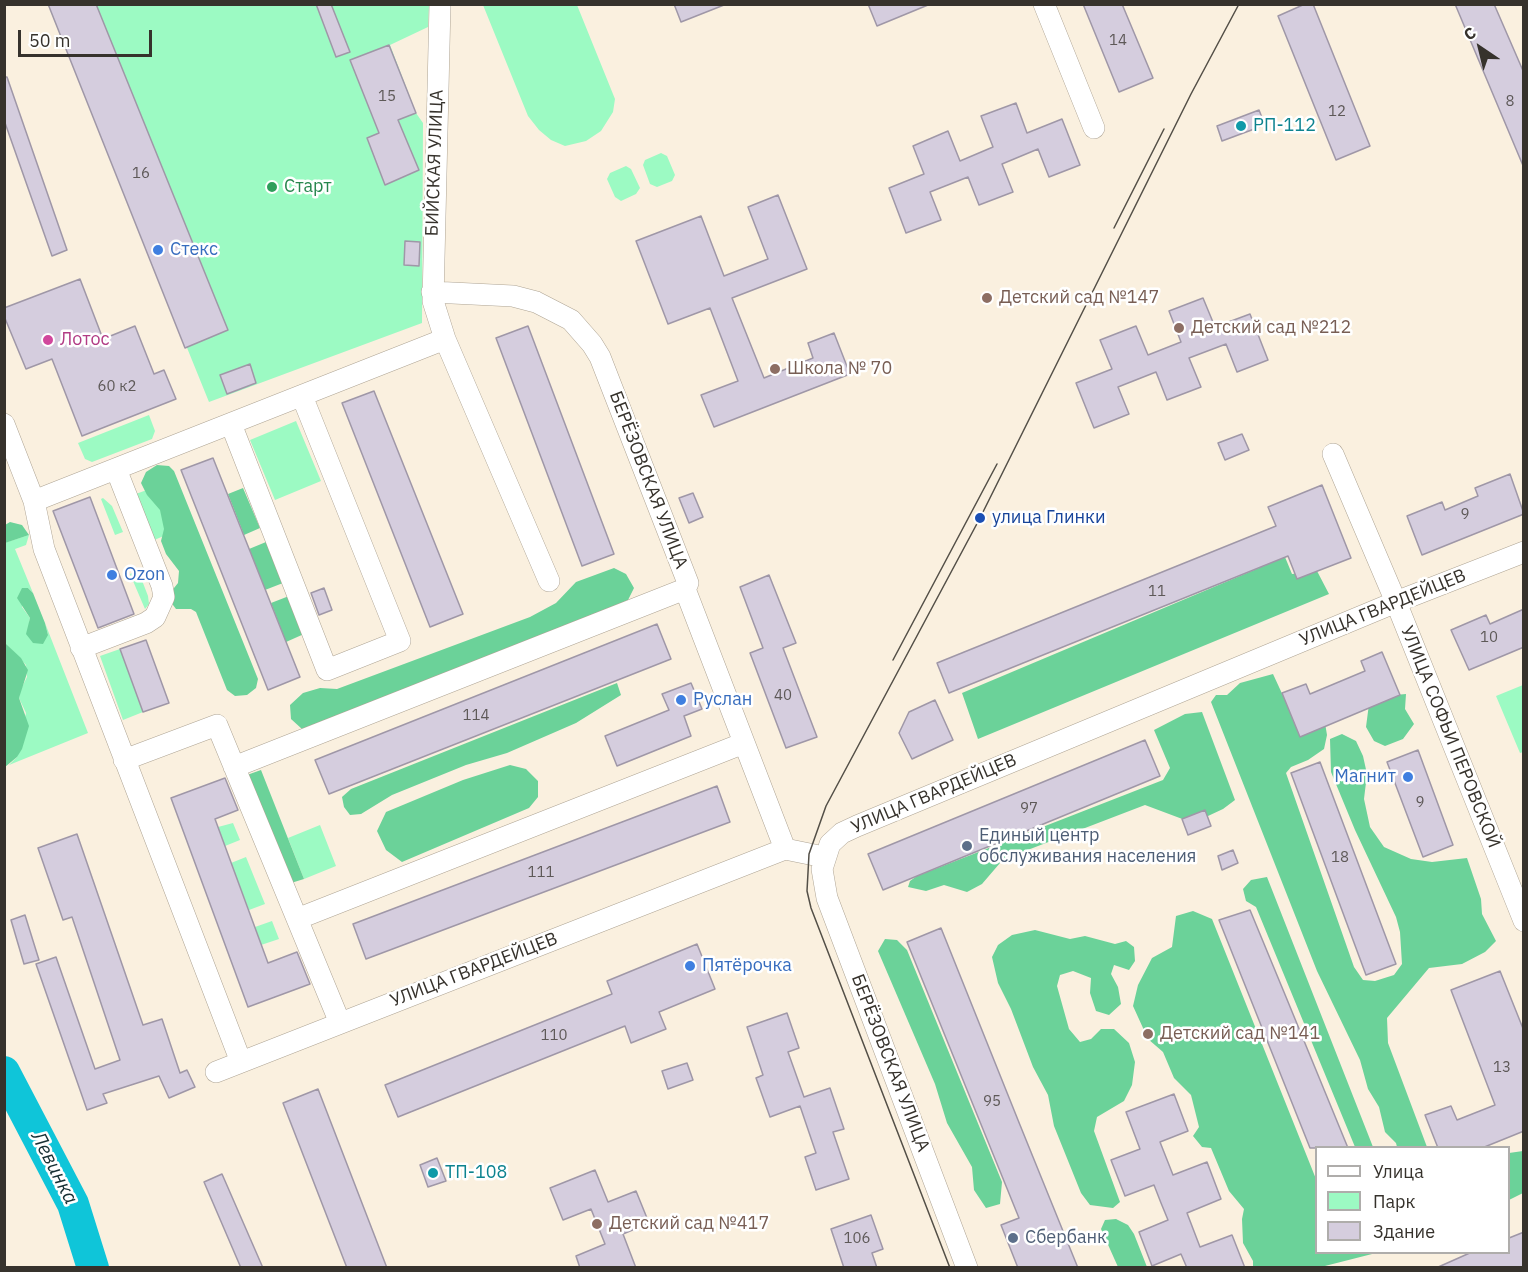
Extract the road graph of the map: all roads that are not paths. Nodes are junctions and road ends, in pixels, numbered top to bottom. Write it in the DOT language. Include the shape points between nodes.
graph roads {
  1 [pos="440,4"];
  2 [pos="1044,4"];
  3 [pos="1094,128"];
  4 [pos="432,292"];
  5 [pos="442,330"];
  6 [pos="302,396"];
  7 [pos="4,424"];
  8 [pos="231,424"];
  9 [pos="1333,454"];
  10 [pos="116,469"];
  11 [pos="34,501"];
  12 [pos="1524,552"];
  13 [pos="549,581"];
  14 [pos="685,589"];
  15 [pos="1396,602"];
  16 [pos="81,648"];
  17 [pos="744,743"];
  18 [pos="124,760"];
  19 [pos="234,767"];
  20 [pos="785,849"];
  21 [pos="824,857"];
  22 [pos="297,919"];
  23 [pos="1524,921"];
  24 [pos="340,1023"];
  25 [pos="241,1062"];
  26 [pos="216,1072"];
  27 [pos="967,1268"];
  1 -- 4 [label="street, БИЙСКАЯ УЛИЦА"];
  2 -- 3 [label="street"];
  4 -- 5 [label="street, БИЙСКАЯ УЛИЦА"];
  4 -- 14 [label="street, БЕРЁЗОВСКАЯ УЛИЦА" via="513,296 559,312 582,331 600,357 688,583"];
  5 -- 6 [label="street"];
  5 -- 13 [label="street, БИЙСКАЯ УЛИЦА"];
  6 -- 8 [label="street"];
  6 -- 8 [label="street" via="400,640 327,670"];
  7 -- 11 [label="street"];
  8 -- 10 [label="street"];
  9 -- 15 [label="street, УЛИЦА СОФЬИ ПЕРОВСКОЙ"];
  10 -- 11 [label="street"];
  10 -- 16 [label="street" via="164,597 155,617 146,623"];
  11 -- 16 [label="street" via="44,549"];
  12 -- 15 [label="street, УЛИЦА ГВАРДЕЙЦЕВ"];
  14 -- 17 [label="street, БЕРЁЗОВСКАЯ УЛИЦА"];
  14 -- 19 [label="street"];
  15 -- 21 [label="street, УЛИЦА ГВАРДЕЙЦЕВ" via="857,826 830,844"];
  15 -- 23 [label="street, УЛИЦА СОФЬИ ПЕРОВСКОЙ"];
  16 -- 18 [label="street"];
  17 -- 20 [label="street, БЕРЁЗОВСКАЯ УЛИЦА"];
  17 -- 22 [label="street"];
  18 -- 19 [label="street" via="217,725"];
  18 -- 25 [label="street"];
  19 -- 22 [label="street"];
  20 -- 21 [label="street"];
  20 -- 24 [label="street, УЛИЦА ГВАРДЕЙЦЕВ"];
  21 -- 27 [label="street, БЕРЁЗОВСКАЯ УЛИЦА" via="827,898"];
  22 -- 24 [label="street"];
  24 -- 25 [label="street, УЛИЦА ГВАРДЕЙЦЕВ"];
  25 -- 26 [label="street, УЛИЦА ГВАРДЕЙЦЕВ"];
}
